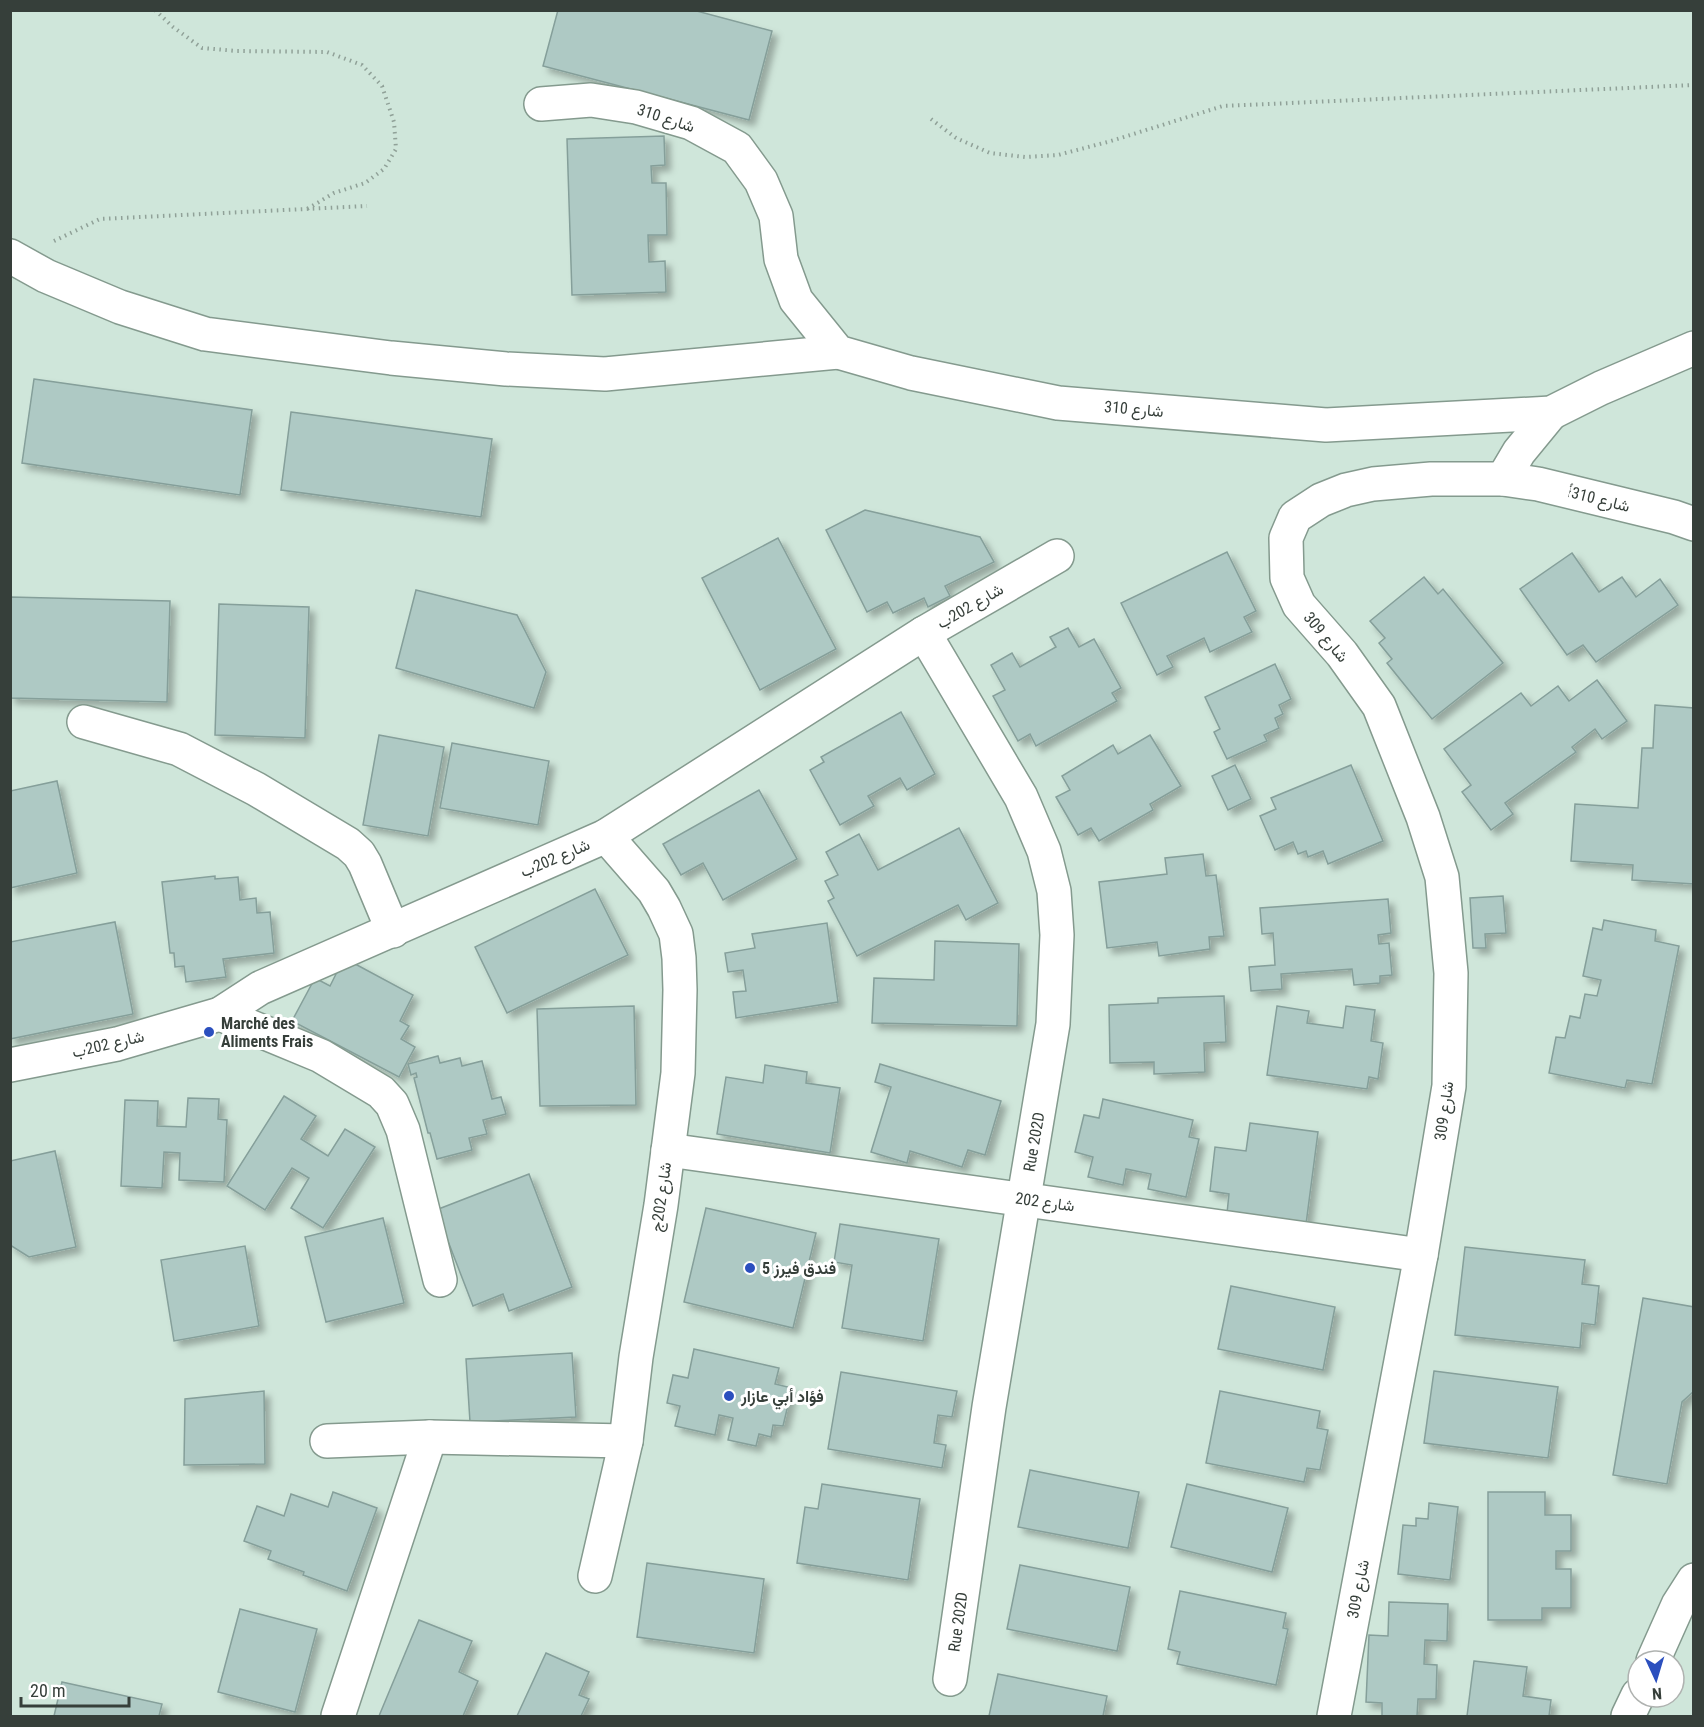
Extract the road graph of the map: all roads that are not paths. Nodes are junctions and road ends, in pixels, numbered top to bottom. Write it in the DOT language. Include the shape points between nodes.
graph roads {
  1 [pos="541,104"];
  2 [pos="10,256"];
  3 [pos="1694,348"];
  4 [pos="838,352"];
  5 [pos="1551,412"];
  6 [pos="1503,479"];
  7 [pos="1694,524"];
  8 [pos="1057,556"];
  9 [pos="924,633"];
  10 [pos="84,722"];
  11 [pos="606,836"];
  12 [pos="393,931"];
  13 [pos="220,1014"];
  14 [pos="10,1065"];
  15 [pos="668,1150"];
  16 [pos="1025,1199"];
  17 [pos="1421,1255"];
  18 [pos="440,1280"];
  19 [pos="430,1437"];
  20 [pos="327,1441"];
  21 [pos="626,1441"];
  22 [pos="596,1576"];
  23 [pos="1694,1580"];
  24 [pos="1658,1649"];
  25 [pos="950,1680"];
  26 [pos="338,1716"];
  27 [pos="1334,1716"];
  1 -- 4 [label="street, شارع 310" via="591,100 636,107 691,123 737,148 761,181 776,216 781,259 796,300"];
  2 -- 4 [label="street" via="46,276 120,307 205,334 391,358 605,374"];
  3 -- 5 [label="street"];
  4 -- 5 [label="street, شارع 310" via="911,373 1058,403 1326,425"];
  5 -- 6 [label="street"];
  6 -- 7 [label="street, شارع 310أ" via="1538,484"];
  6 -- 17 [label="street, شارع 309" via="1431,479 1346,490 1295,517 1286,538 1287,578 1299,604 1379,706 1442,877 1451,973 1449,1086"];
  8 -- 9 [label="street, شارع 202ب"];
  9 -- 11 [label="street, شارع 202ب"];
  9 -- 16 [label="street, Rue 202D" via="1022,796 1044,851 1054,891 1057,935 1053,1024"];
  10 -- 12 [label="street" via="179,749 348,844 365,864"];
  11 -- 12 [label="street, شارع 202ب"];
  11 -- 15 [label="street, شارع 202ج" via="654,891 676,934 678,1073"];
  12 -- 13 [label="street, شارع 202ب" via="260,988"];
  13 -- 14 [label="street, شارع 202ب" via="117,1044"];
  13 -- 18 [label="street" via="321,1056 381,1092 392,1104 403,1130"];
  15 -- 16 [label="street, شارع 202"];
  15 -- 21 [label="street, شارع 202ج"];
  16 -- 17 [label="street, شارع 202"];
  16 -- 25 [label="street, Rue 202D" via="989,1407"];
  17 -- 27 [label="street, شارع 309"];
  19 -- 20 [label="street"];
  19 -- 21 [label="street"];
  19 -- 26 [label="street"];
  21 -- 22 [label="street, شارع 202ج"];
  23 -- 24 [label="street"];
}
